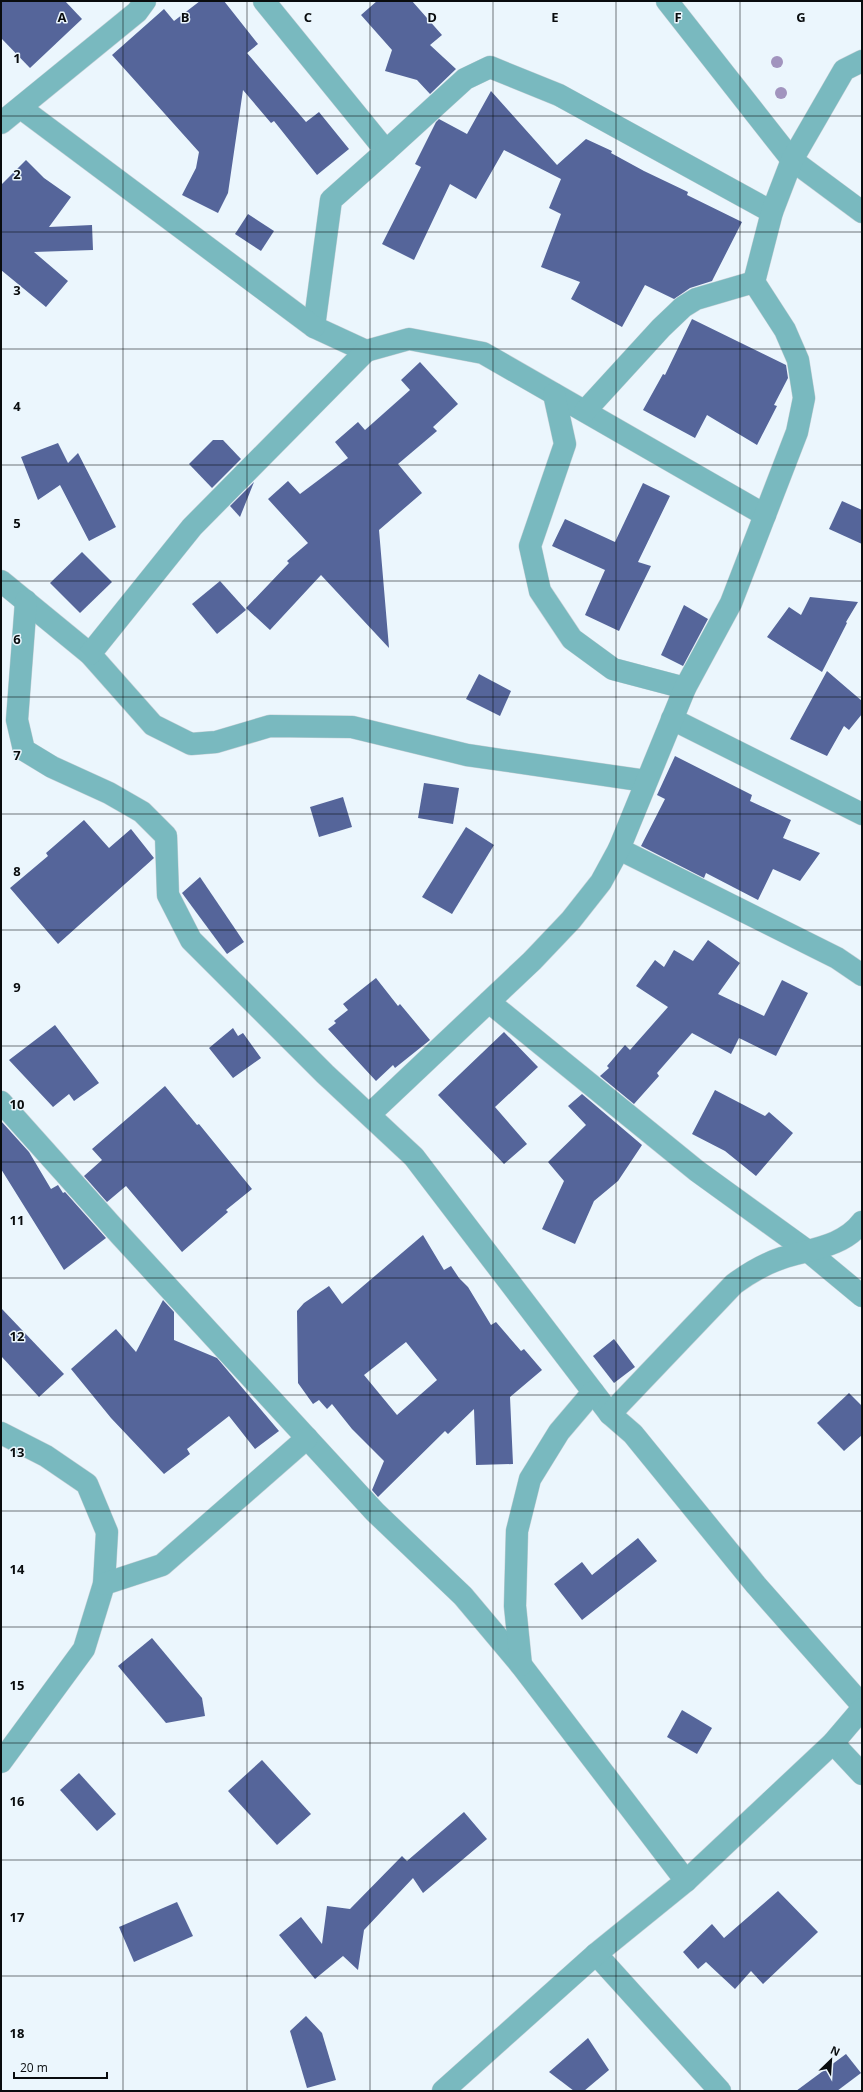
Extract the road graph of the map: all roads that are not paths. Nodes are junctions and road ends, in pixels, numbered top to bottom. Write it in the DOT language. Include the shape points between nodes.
graph roads {
  1 [pos="145,1"];
  2 [pos="264,1"];
  3 [pos="667,1"];
  4 [pos="862,61"];
  5 [pos="20,108"];
  6 [pos="1,123"];
  7 [pos="386,150"];
  8 [pos="792,160"];
  9 [pos="772,212"];
  10 [pos="862,212"];
  11 [pos="754,282"];
  12 [pos="314,327"];
  13 [pos="366,351"];
  14 [pos="554,394"];
  15 [pos="585,411"];
  16 [pos="765,514"];
  17 [pos="1,581"];
  18 [pos="26,601"];
  19 [pos="90,654"];
  20 [pos="685,688"];
  21 [pos="672,719"];
  22 [pos="646,782"];
  23 [pos="862,814"];
  24 [pos="619,849"];
  25 [pos="862,975"];
  26 [pos="489,1002"];
  27 [pos="1,1102"];
  28 [pos="370,1114"];
  29 [pos="862,1222"];
  30 [pos="809,1252"];
  31 [pos="862,1296"];
  32 [pos="593,1392"];
  33 [pos="610,1414"];
  34 [pos="1,1433"];
  35 [pos="307,1438"];
  36 [pos="104,1584"];
  37 [pos="521,1665"];
  38 [pos="862,1705"];
  39 [pos="862,1709"];
  40 [pos="833,1743"];
  41 [pos="1,1762"];
  42 [pos="862,1774"];
  43 [pos="686,1882"];
  44 [pos="596,1954"];
  45 [pos="443,2091"];
  46 [pos="720,2091"];
  1 -- 5 [label="street" via="137,12"];
  2 -- 7 [label="street"];
  3 -- 8 [label="street"];
  4 -- 8 [label="street" via="844,70"];
  5 -- 6 [label="street"];
  5 -- 12 [label="street"];
  7 -- 9 [label="street" via="465,79 490,67 559,95"];
  7 -- 12 [label="street" via="332,200"];
  8 -- 9 [label="street"];
  8 -- 10 [label="street"];
  9 -- 11 [label="street"];
  11 -- 15 [label="street" via="696,299 682,308"];
  11 -- 16 [label="street" via="785,330 798,360 804,398 797,432"];
  12 -- 13 [label="street"];
  13 -- 14 [label="street" via="409,339 483,353"];
  13 -- 19 [label="street" via="192,527"];
  14 -- 15 [label="street"];
  14 -- 20 [label="street" via="565,444 530,546 540,591 572,639 613,670"];
  15 -- 16 [label="street"];
  16 -- 20 [label="street" via="731,603"];
  17 -- 18 [label="street"];
  18 -- 19 [label="street"];
  18 -- 28 [label="street" via="16,720 24,750 142,812 166,836 168,894 191,940 325,1074"];
  19 -- 22 [label="street" via="154,725 191,744 216,742 270,726 352,727 467,754"];
  20 -- 21 [label="street"];
  21 -- 22 [label="street"];
  21 -- 23 [label="street"];
  22 -- 24 [label="street"];
  24 -- 25 [label="street" via="837,958"];
  24 -- 26 [label="street" via="601,882 571,920"];
  26 -- 28 [label="street"];
  26 -- 30 [label="street" via="697,1170"];
  27 -- 35 [label="street"];
  28 -- 32 [label="street" via="414,1157"];
  29 -- 30 [label="street" via="838,1242"];
  30 -- 31 [label="street"];
  30 -- 33 [label="street" via="755,1268 734,1284"];
  32 -- 33 [label="street"];
  32 -- 37 [label="street" via="559,1432 530,1479 517,1531 515,1606"];
  33 -- 38 [label="street" via="632,1434 756,1585"];
  34 -- 36 [label="street" via="46,1456 87,1484 107,1532"];
  35 -- 36 [label="street" via="162,1565"];
  35 -- 37 [label="street" via="375,1512 463,1596"];
  36 -- 41 [label="street" via="84,1649"];
  37 -- 43 [label="street"];
  39 -- 40 [label="street"];
  40 -- 42 [label="street"];
  40 -- 43 [label="street"];
  43 -- 44 [label="street"];
  44 -- 45 [label="street"];
  44 -- 46 [label="street"];
}
